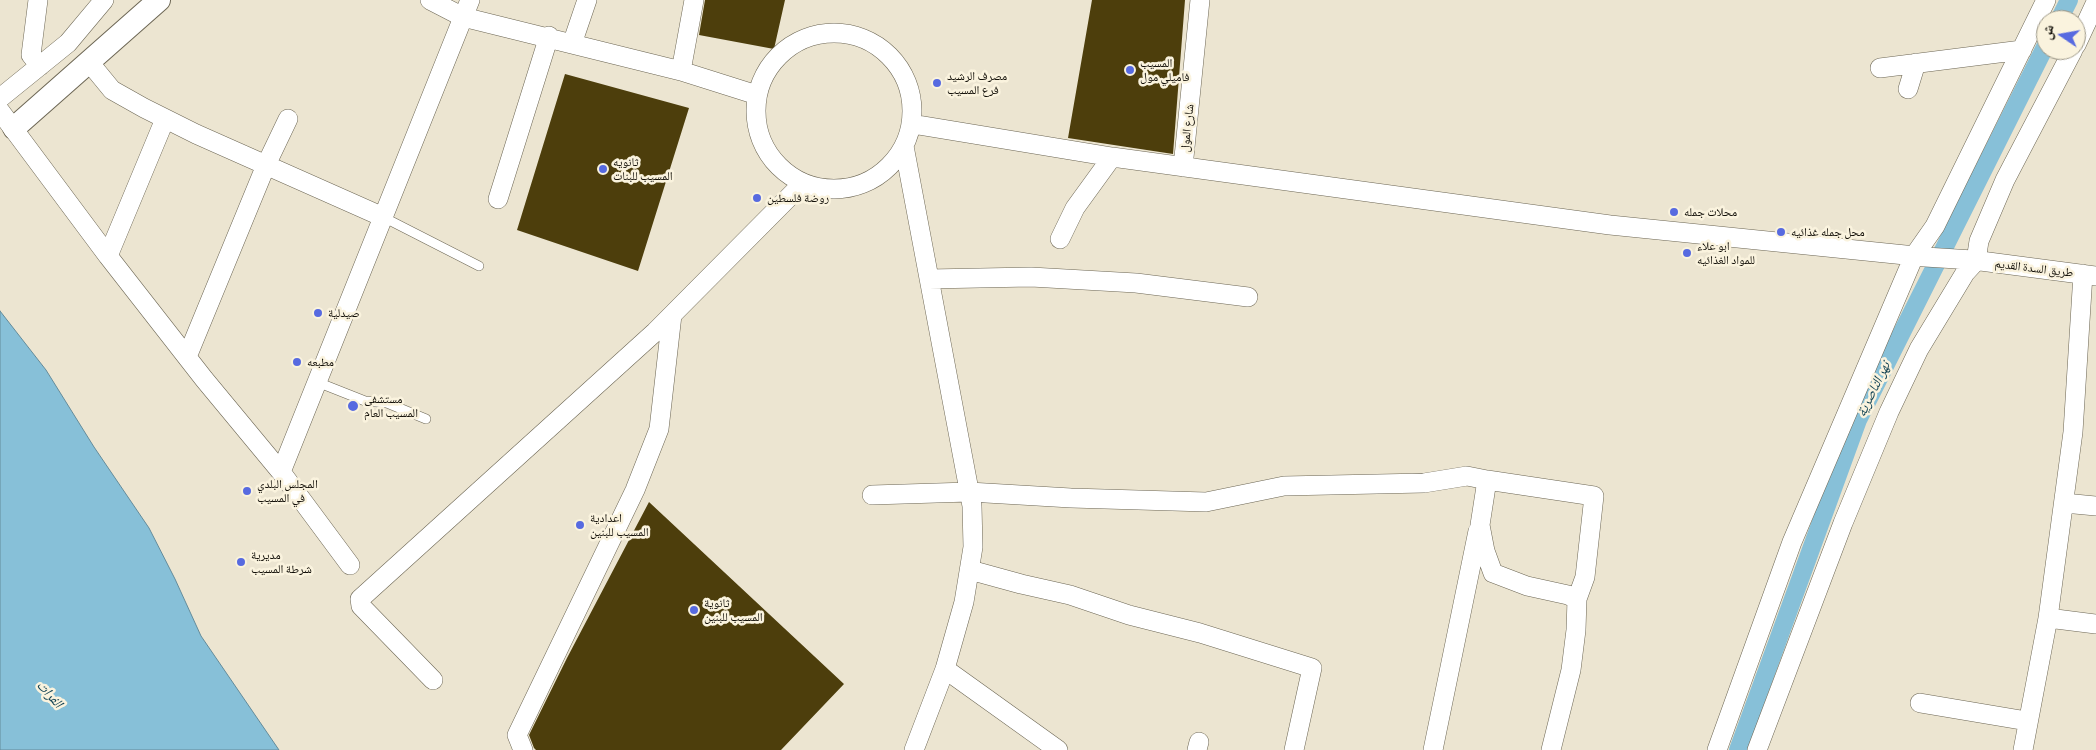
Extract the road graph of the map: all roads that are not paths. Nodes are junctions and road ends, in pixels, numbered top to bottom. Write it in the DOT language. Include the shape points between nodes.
graph roads {
  1 [pos="38,0"];
  2 [pos="104,0"];
  3 [pos="160,0"];
  4 [pos="430,0"];
  5 [pos="587,0"];
  6 [pos="694,0"];
  7 [pos="1200,0"];
  8 [pos="2046,0"];
  9 [pos="2096,2"];
  10 [pos="467,8"];
  11 [pos="2086,24"];
  12 [pos="549,36"];
  13 [pos="572,44"];
  14 [pos="2022,50"];
  15 [pos="2068,60"];
  16 [pos="89,62"];
  17 [pos="1916,63"];
  18 [pos="40,66"];
  19 [pos="1880,68"];
  20 [pos="681,70"];
  21 [pos="1908,88"];
  22 [pos="757,94"];
  23 [pos="0,98"];
  24 [pos="7,119"];
  25 [pos="165,119"];
  26 [pos="288,120"];
  27 [pos="912,124"];
  28 [pos="904,146"];
  29 [pos="1112,157"];
  30 [pos="266,165"];
  31 [pos="1183,167"];
  32 [pos="803,183"];
  33 [pos="498,200"];
  34 [pos="383,217"];
  35 [pos="1060,240"];
  36 [pos="108,256"];
  37 [pos="1920,256"];
  38 [pos="1975,260"];
  39 [pos="479,266"];
  40 [pos="2090,275"];
  41 [pos="929,279"];
  42 [pos="1248,298"];
  43 [pos="672,316"];
  44 [pos="187,357"];
  45 [pos="317,382"];
  46 [pos="426,419"];
  47 [pos="281,472"];
  48 [pos="1486,480"];
  49 [pos="969,492"];
  50 [pos="872,495"];
  51 [pos="2064,503"];
  52 [pos="2096,506"];
  53 [pos="1480,525"];
  54 [pos="350,565"];
  55 [pos="970,570"];
  56 [pos="1577,599"];
  57 [pos="2048,618"];
  58 [pos="2096,624"];
  59 [pos="945,669"];
  60 [pos="433,680"];
  61 [pos="1920,702"];
  62 [pos="2028,721"];
  63 [pos="523,750"];
  64 [pos="914,750"];
  65 [pos="1058,750"];
  66 [pos="1294,750"];
  67 [pos="1433,750"];
  68 [pos="1551,750"];
  69 [pos="1717,750"];
  70 [pos="1756,750"];
  71 [pos="2023,750"];
  1 -- 18 [label="street" via="31,55"];
  2 -- 18 [label="street" via="68,43"];
  3 -- 16 [label="street"];
  4 -- 10 [label="street"];
  5 -- 13 [label="street"];
  6 -- 20 [label="street"];
  7 -- 31 [label="street, شارع المول"];
  8 -- 14 [label="street"];
  9 -- 11 [label="street"];
  10 -- 12 [label="street"];
  10 -- 34 [label="street"];
  12 -- 13 [label="street"];
  12 -- 33 [label="street"];
  13 -- 20 [label="street"];
  14 -- 17 [label="street"];
  14 -- 37 [label="street"];
  15 -- 38 [label="street" via="2005,180 1979,241"];
  16 -- 24 [label="street"];
  16 -- 25 [label="street" via="112,90"];
  17 -- 19 [label="street"];
  17 -- 21 [label="street"];
  18 -- 23 [label="street"];
  20 -- 22 [label="street"];
  22 -- 27 [label="street" via="767,69 785,49 809,36 835,31 862,36 885,50 902,71 912,97"];
  22 -- 32 [label="street" via="756,116 760,137 770,156 785,172"];
  24 -- 36 [label="street"];
  25 -- 30 [label="street"];
  25 -- 36 [label="street"];
  26 -- 30 [label="street"];
  27 -- 28 [label="street"];
  27 -- 29 [label="street, طريق السدة القديم"];
  28 -- 32 [label="street" via="879,176 861,185 842,189"];
  28 -- 41 [label="street"];
  29 -- 31 [label="street, طريق السدة القديم"];
  29 -- 35 [label="street" via="1075,208"];
  30 -- 34 [label="street"];
  30 -- 44 [label="street"];
  31 -- 37 [label="street, طريق السدة القديم" via="1610,224"];
  32 -- 43 [label="street"];
  34 -- 39 [label="lane"];
  34 -- 45 [label="street"];
  36 -- 44 [label="street"];
  37 -- 38 [label="street, طريق السدة القديم"];
  37 -- 69 [label="street" via="1792,542"];
  38 -- 40 [label="street, طريق السدة القديم"];
  38 -- 70 [label="street" via="1919,349 1889,412"];
  40 -- 51 [label="street"];
  41 -- 42 [label="street" via="1031,277 1136,283"];
  41 -- 49 [label="street"];
  43 -- 60 [label="street" via="360,599 361,606"];
  43 -- 63 [label="street" via="659,429 635,490 517,735"];
  44 -- 47 [label="street"];
  45 -- 46 [label="lane" via="365,401 387,403"];
  45 -- 47 [label="street"];
  47 -- 54 [label="street"];
  48 -- 49 [label="street" via="1467,476 1424,483 1284,486 1206,502"];
  48 -- 53 [label="street"];
  48 -- 56 [label="street" via="1594,496 1585,577"];
  49 -- 50 [label="street"];
  49 -- 55 [label="street" via="973,547"];
  51 -- 52 [label="street"];
  51 -- 57 [label="street"];
  53 -- 56 [label="street" via="1493,573"];
  53 -- 67 [label="street"];
  55 -- 59 [label="street"];
  55 -- 66 [label="street" via="1070,595 1312,668"];
  56 -- 68 [label="street" via="1571,670"];
  57 -- 58 [label="street"];
  57 -- 62 [label="street"];
  59 -- 64 [label="street"];
  59 -- 65 [label="street"];
  61 -- 62 [label="street"];
  62 -- 71 [label="street"];
}
